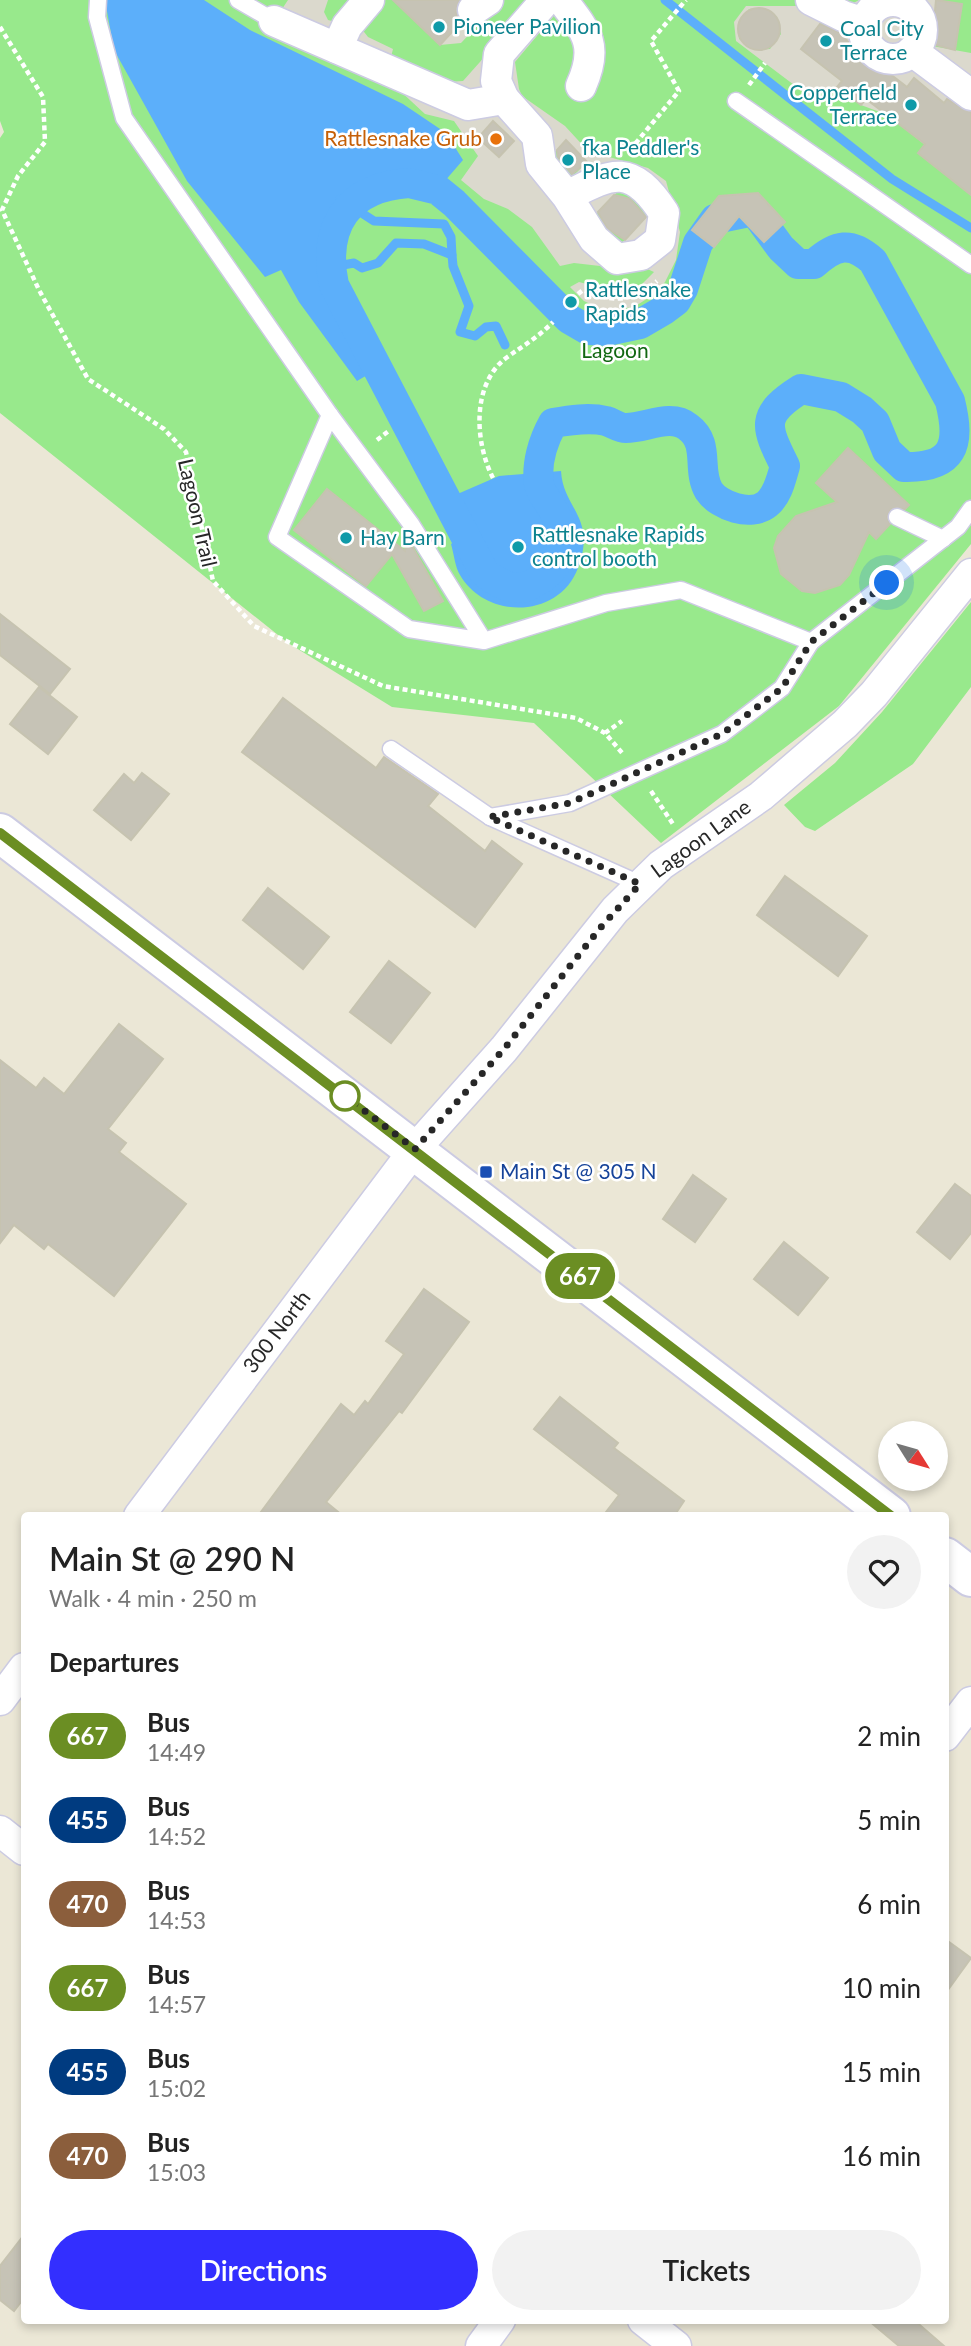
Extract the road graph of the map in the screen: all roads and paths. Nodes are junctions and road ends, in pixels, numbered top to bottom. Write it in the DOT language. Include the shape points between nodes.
graph roads {
  1 [pos="97,0"];
  2 [pos="237,0"];
  3 [pos="369,0"];
  4 [pos="546,0"];
  5 [pos="562,0"];
  6 [pos="686,0"];
  7 [pos="811,0"];
  8 [pos="912,3"];
  9 [pos="274,21"];
  10 [pos="865,23"];
  11 [pos="0,27"];
  12 [pos="337,48"];
  13 [pos="912,51"];
  14 [pos="581,86"];
  15 [pos="971,95"];
  16 [pos="504,99"];
  17 [pos="736,102"];
  18 [pos="609,174"];
  19 [pos="567,196"];
  20 [pos="971,265"];
  21 [pos="553,322"];
  22 [pos="330,415"];
  23 [pos="493,478"];
  24 [pos="971,509"];
  25 [pos="897,517"];
  26 [pos="943,538"];
  27 [pos="971,574"];
  28 [pos="484,641"];
  29 [pos="811,642"];
  30 [pos="622,721"];
  31 [pos="605,733"];
  32 [pos="391,749"];
  33 [pos="631,763"];
  34 [pos="647,786"];
  35 [pos="489,817"];
  36 [pos="0,834"];
  37 [pos="688,845"];
  38 [pos="640,884"];
  39 [pos="415,1149"];
  40 [pos="142,1512"];
  41 [pos="886,1512"];
  42 [pos="949,1560"];
  43 [pos="971,1577"];
  44 [pos="21,1672"];
  45 [pos="0,1700"];
  46 [pos="971,1702"];
  47 [pos="949,1731"];
  48 [pos="0,1831"];
  49 [pos="21,1848"];
  50 [pos="497,2324"];
  51 [pos="648,2324"];
  52 [pos="481,2346"];
  53 [pos="676,2346"];
  1 -- 22 [label="lane" via="97,17 124,118"];
  2 -- 9 [label="lane"];
  3 -- 12 [label="street" via="347,26"];
  4 -- 16 [label="street" via="499,54 496,81"];
  5 -- 14 [label="street" via="582,26 592,55"];
  6 -- 18 [label="path" via="651,41 679,91"];
  7 -- 10 [label="street"];
  8 -- 10 [label="street" via="883,3"];
  8 -- 13 [label="street" via="922,28"];
  9 -- 12 [label="street"];
  10 -- 13 [label="street" via="866,41 878,55 896,59"];
  11 -- 31 [label="path, Lagoon Trail" via="43,97 45,142 18,176 2,210 38,290 88,379 164,429 186,452 213,581 254,625 383,686 576,718"];
  12 -- 16 [label="street" via="468,105"];
  13 -- 15 [label="street"];
  16 -- 19 [label="street" via="537,136 541,164"];
  17 -- 20 [label="lane"];
  18 -- 19 [label="street"];
  18 -- 19 [label="street" via="624,176 653,196 664,213 660,240 641,255 617,259 593,239"];
  21 -- 23 [label="path" via="531,344 504,359 486,384 478,433"];
  22 -- 28 [label="lane" via="411,524"];
  22 -- 28 [label="lane" via="277,537 409,629"];
  24 -- 26 [label="lane"];
  25 -- 26 [label="lane"];
  26 -- 29 [label="lane"];
  27 -- 37 [label="street, Lagoon Lane" via="845,724 761,796"];
  28 -- 29 [label="lane" via="606,603 681,590"];
  29 -- 35 [label="lane" via="782,688 722,734 570,803"];
  30 -- 31 [label="path"];
  31 -- 33 [label="path, Lagoon Trail"];
  32 -- 35 [label="lane"];
  34 -- 37 [label="path"];
  35 -- 38 [label="lane"];
  36 -- 39 [label="main road"];
  37 -- 38 [label="street, Lagoon Lane"];
  38 -- 39 [label="street, Lagoon Lane"];
  39 -- 40 [label="street, 300 North"];
  39 -- 41 [label="main road"];
  42 -- 43 [label="main road"];
  44 -- 45 [label="street"];
  46 -- 47 [label="street"];
  48 -- 49 [label="street"];
  50 -- 52 [label="street"];
  51 -- 53 [label="street"];
}
